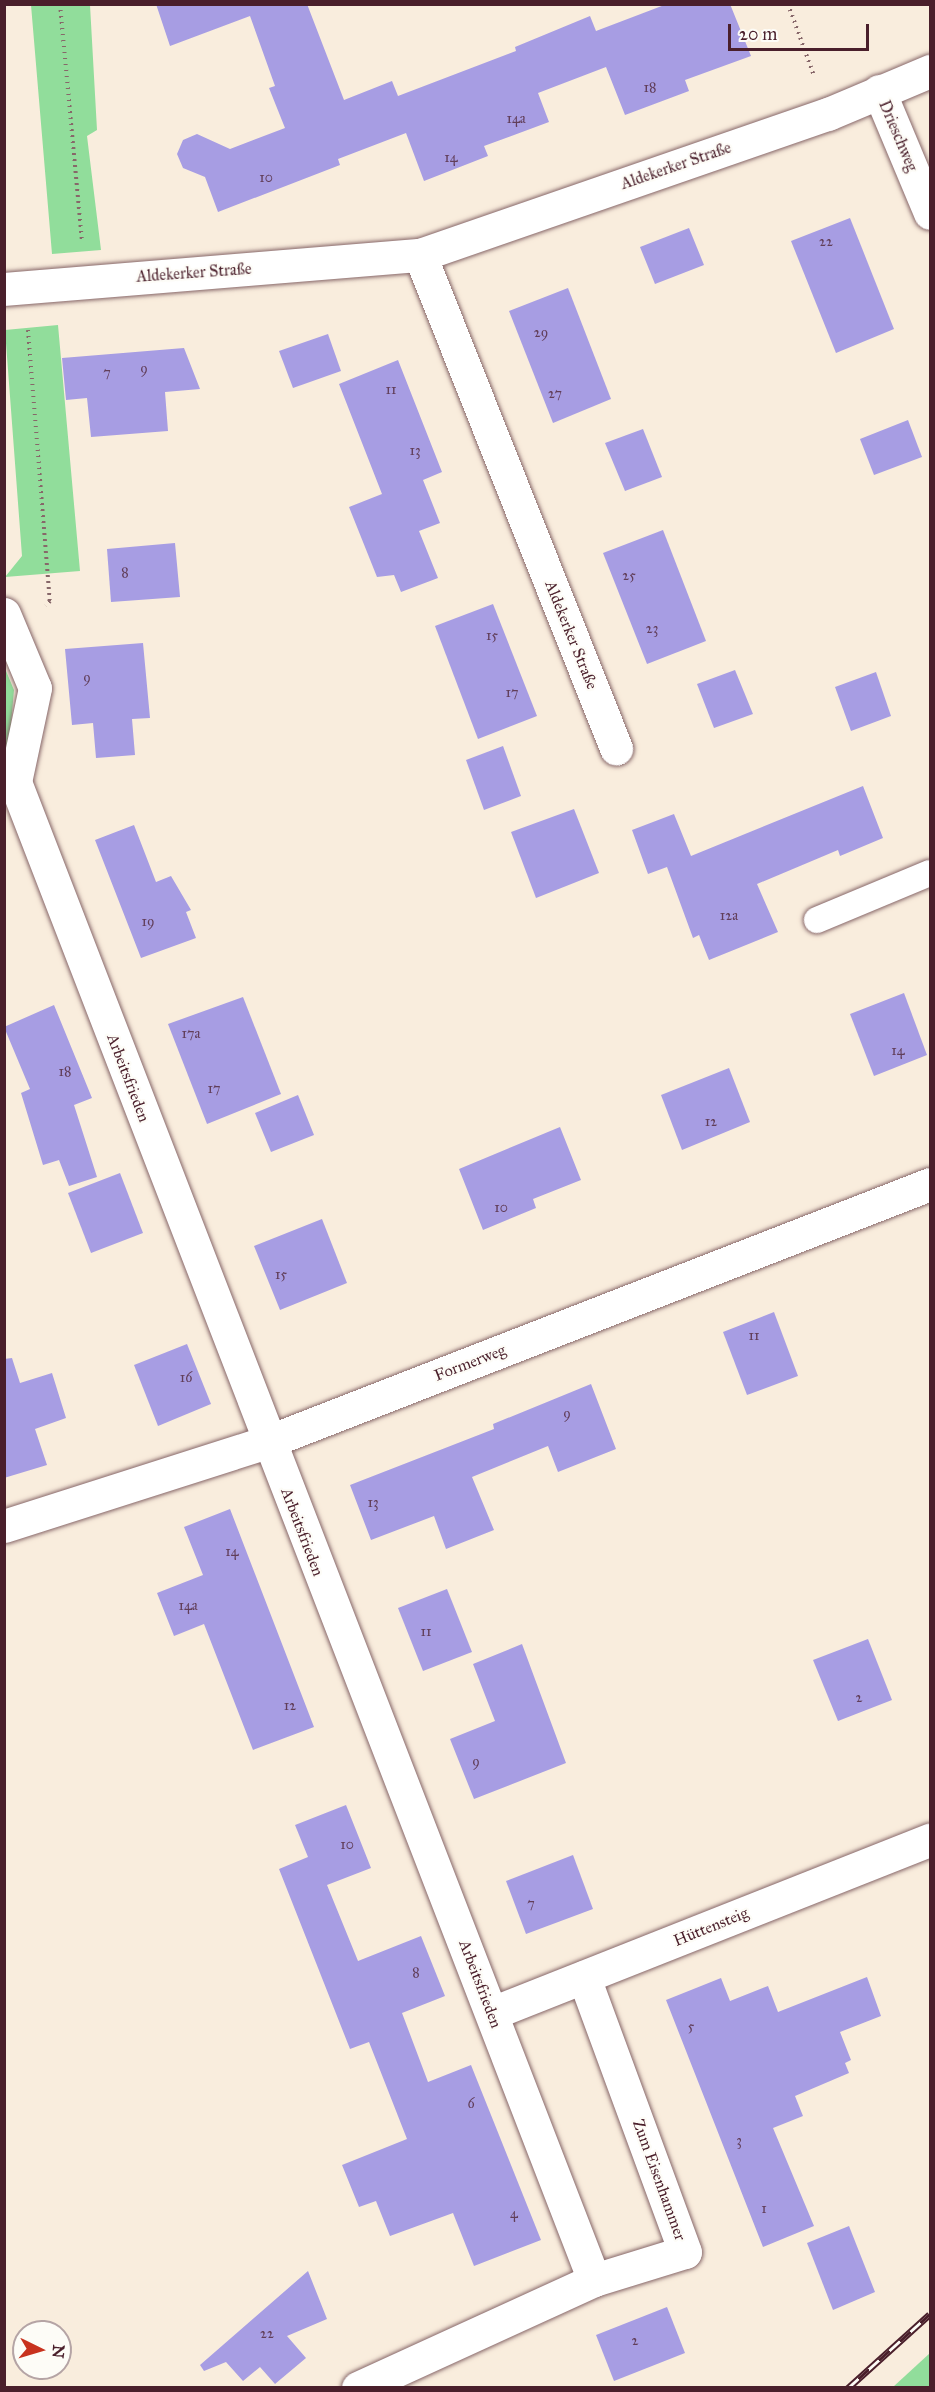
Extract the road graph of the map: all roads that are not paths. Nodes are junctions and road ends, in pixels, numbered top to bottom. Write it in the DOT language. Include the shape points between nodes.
graph roads {
  1 [pos="930,71"];
  2 [pos="879,91"];
  3 [pos="930,213"];
  4 [pos="420,255"];
  5 [pos="14,288"];
  6 [pos="9,626"];
  7 [pos="616,748"];
  8 [pos="10,782"];
  9 [pos="930,873"];
  10 [pos="817,920"];
  11 [pos="930,1184"];
  12 [pos="267,1442"];
  13 [pos="4,1526"];
  14 [pos="930,1840"];
  15 [pos="584,1977"];
  16 [pos="492,2013"];
  17 [pos="594,2280"];
  18 [pos="358,2388"];
  1 -- 2 [label="street, Aldekerker Straße"];
  2 -- 3 [label="street, Drieschweg"];
  2 -- 4 [label="street, Aldekerker Straße" via="828,114"];
  4 -- 5 [label="street, Aldekerker Straße"];
  4 -- 7 [label="street, Aldekerker Straße"];
  6 -- 8 [label="street" via="35,688"];
  8 -- 12 [label="street, Arbeitsfrieden"];
  9 -- 10 [label="lane"];
  11 -- 12 [label="street, Formerweg"];
  12 -- 13 [label="street, Formerweg"];
  12 -- 16 [label="street, Arbeitsfrieden"];
  14 -- 15 [label="street, Hüttensteig"];
  15 -- 16 [label="street, Hüttensteig"];
  15 -- 17 [label="street, Zum Eisenhammer" via="685,2252"];
  16 -- 17 [label="street, Arbeitsfrieden"];
  17 -- 18 [label="street, Zum Eisenhammer"];
}
